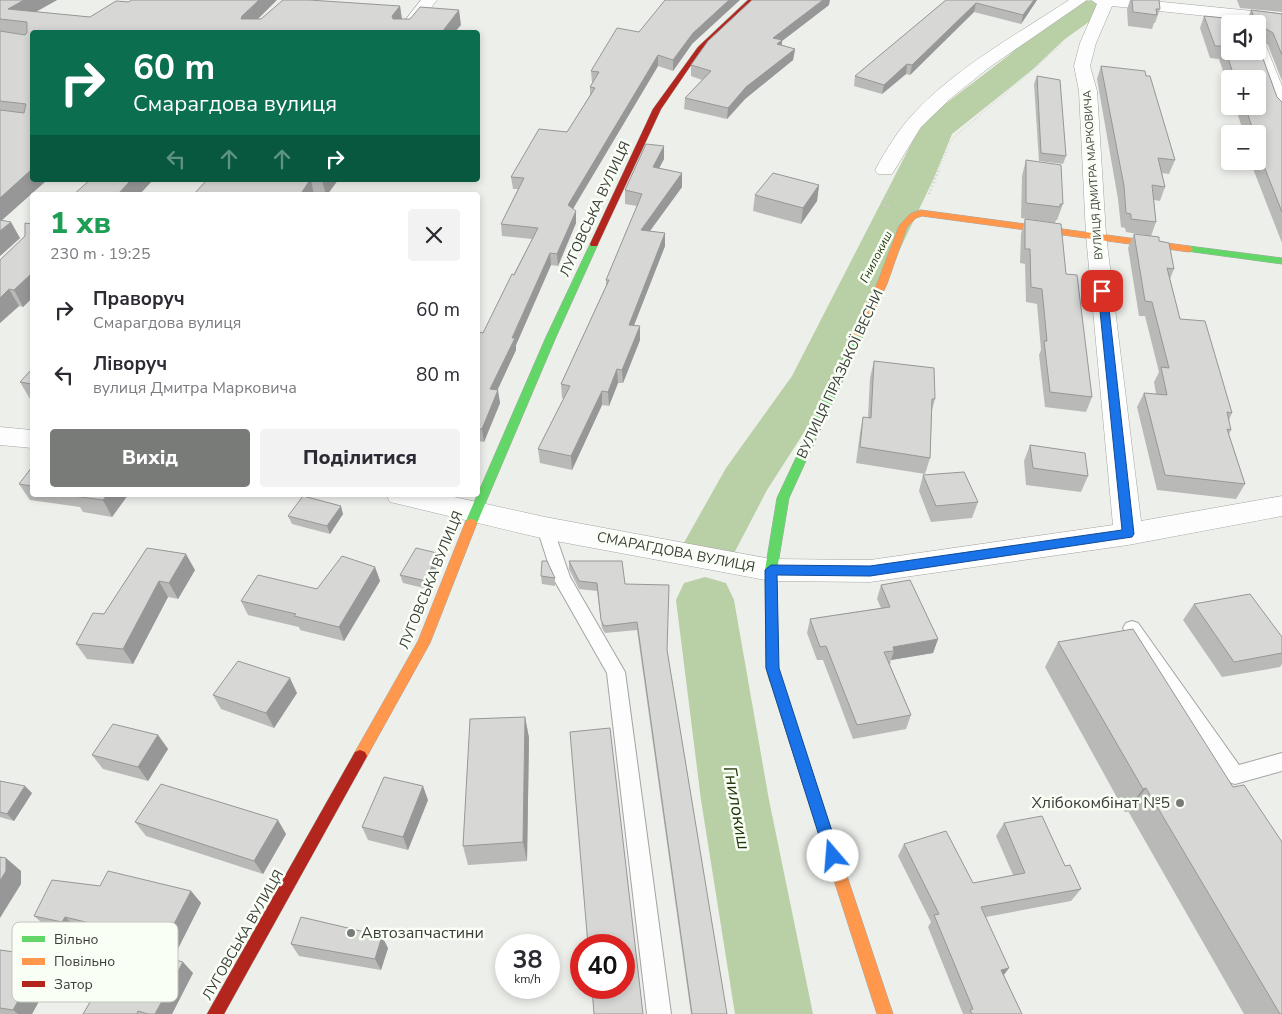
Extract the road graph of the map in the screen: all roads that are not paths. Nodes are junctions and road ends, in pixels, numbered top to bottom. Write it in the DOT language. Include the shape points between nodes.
graph roads {
  1 [pos="429,0"];
  2 [pos="752,0"];
  3 [pos="1079,0"];
  4 [pos="1129,2"];
  5 [pos="1102,5"];
  6 [pos="1221,15"];
  7 [pos="1266,19"];
  8 [pos="1282,19"];
  9 [pos="406,30"];
  10 [pos="1263,60"];
  11 [pos="1282,109"];
  12 [pos="885,170"];
  13 [pos="1096,235"];
  14 [pos="1282,261"];
  15 [pos="0,436"];
  16 [pos="30,439"];
  17 [pos="409,497"];
  18 [pos="1282,506"];
  19 [pos="475,512"];
  20 [pos="545,528"];
  21 [pos="1128,534"];
  22 [pos="771,570"];
  23 [pos="1132,628"];
  24 [pos="1282,762"];
  25 [pos="215,1014"];
  26 [pos="659,1014"];
  27 [pos="885,1014"];
  1 -- 9 [label="street"];
  2 -- 19 [label="street, ЛУГОВСЬКА ВУЛИЦЯ" via="700,48 658,109 552,336"];
  3 -- 12 [label="street" via="988,62 926,111 898,146"];
  4 -- 5 [label="street"];
  4 -- 6 [label="street"];
  5 -- 13 [label="street, ВУЛИЦЯ ДМИТРА МАРКОВИЧА" via="1082,66 1088,91"];
  7 -- 8 [label="street"];
  10 -- 11 [label="street"];
  13 -- 14 [label="street"];
  13 -- 21 [label="street, ВУЛИЦЯ ДМИТРА МАРКОВИЧА"];
  13 -- 22 [label="street, ВУЛИЦЯ ПРАЗЬКОЇ ВЕСНИ" via="921,213 912,216 903,226 882,284 783,498"];
  15 -- 16 [label="street"];
  17 -- 19 [label="street, СМАРАГДОВА ВУЛИЦЯ"];
  18 -- 21 [label="street, СМАРАГДОВА ВУЛИЦЯ"];
  19 -- 20 [label="street, СМАРАГДОВА ВУЛИЦЯ"];
  19 -- 25 [label="street, ЛУГОВСЬКА ВУЛИЦЯ" via="424,644"];
  20 -- 22 [label="street, СМАРАГДОВА ВУЛИЦЯ"];
  20 -- 26 [label="lane" via="562,578 616,672"];
  21 -- 22 [label="street, СМАРАГДОВА ВУЛИЦЯ" via="870,571"];
  22 -- 27 [label="street, ВУЛИЦЯ ПРАЗЬКОЇ ВЕСНИ" via="772,668"];
  23 -- 24 [label="lane" via="1235,775"];
}
